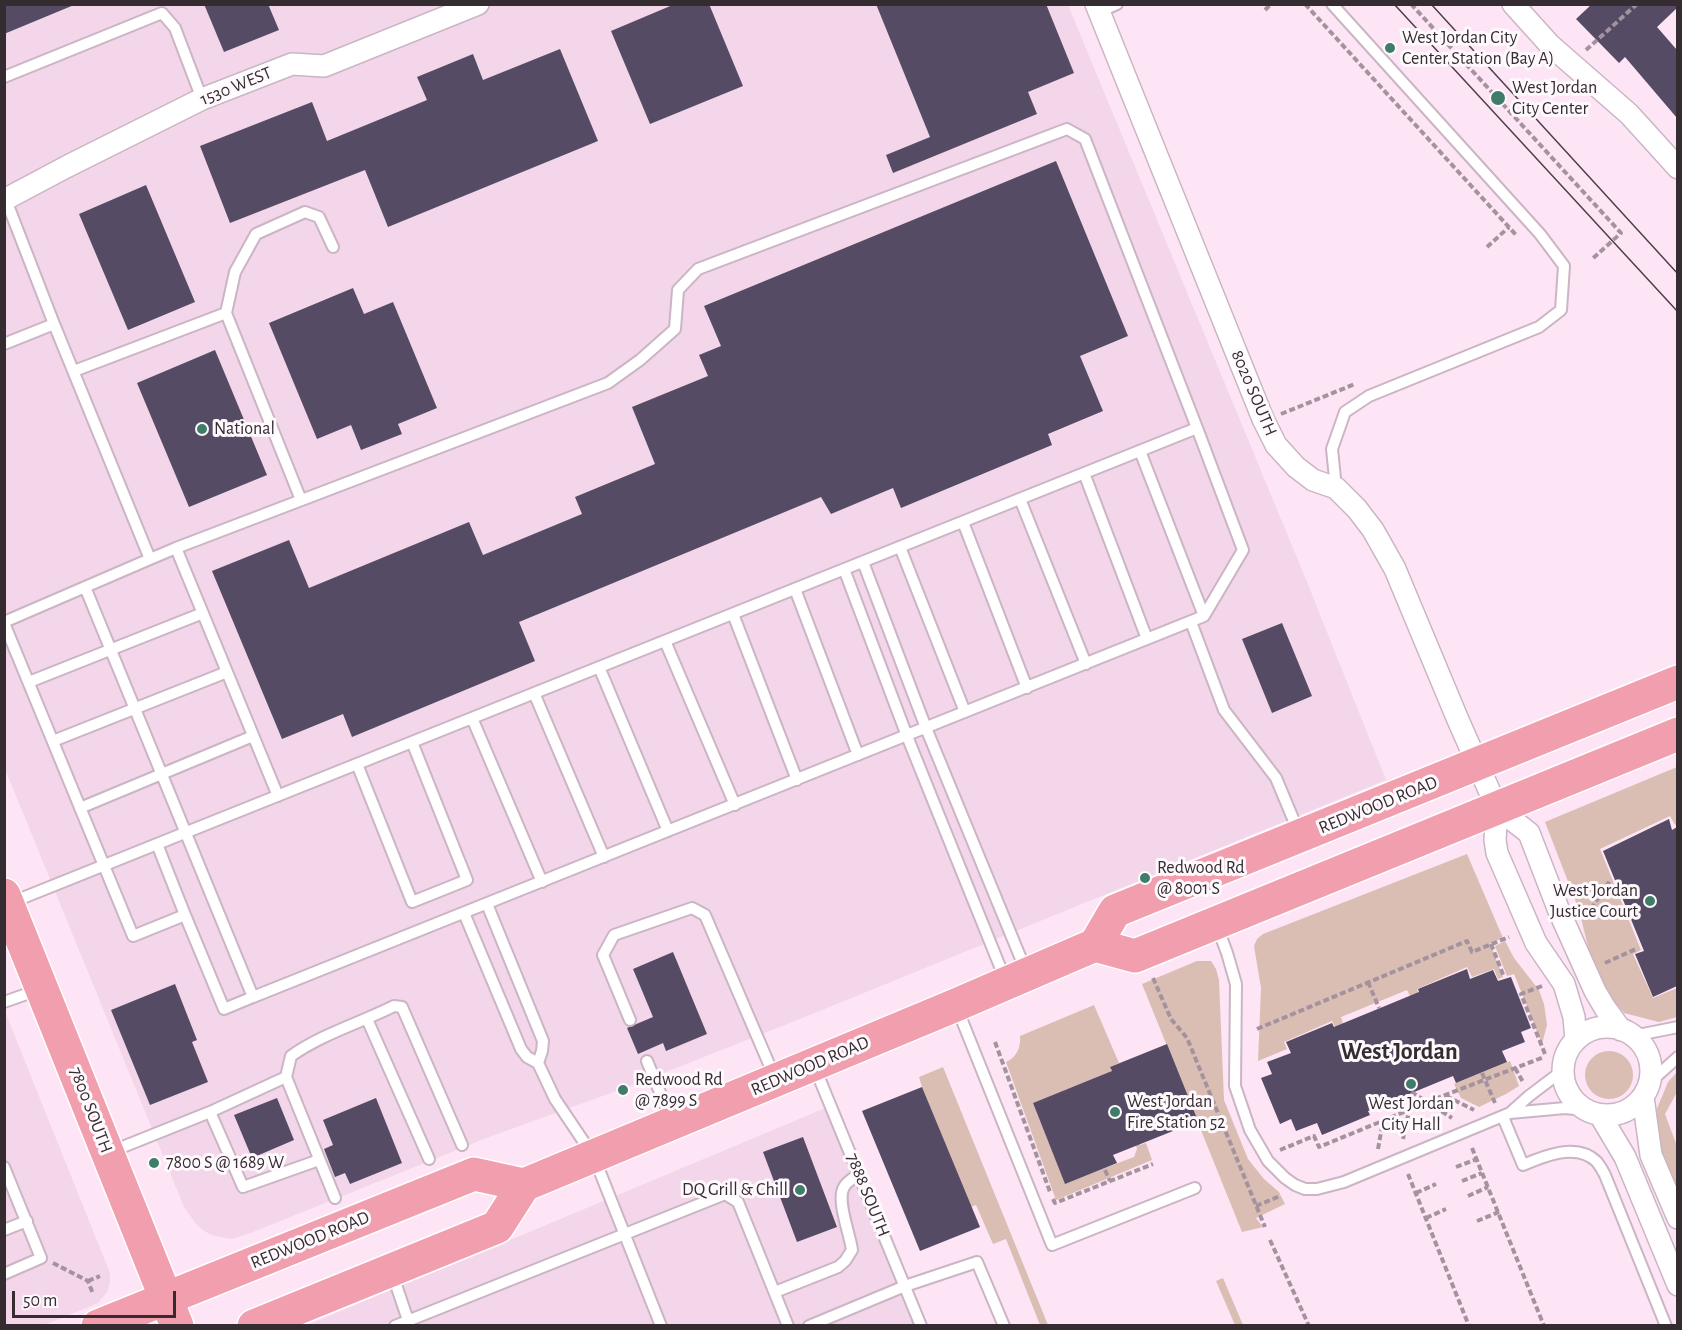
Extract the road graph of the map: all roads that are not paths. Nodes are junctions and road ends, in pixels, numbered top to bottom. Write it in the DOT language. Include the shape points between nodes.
graph roads {
  1 [pos="478,4"];
  2 [pos="1332,4"];
  3 [pos="1513,4"];
  4 [pos="1104,7"];
  5 [pos="4,77"];
  6 [pos="202,99"];
  7 [pos="1677,168"];
  8 [pos="5,200"];
  9 [pos="333,247"];
  10 [pos="226,313"];
  11 [pos="54,324"];
  12 [pos="4,344"];
  13 [pos="74,371"];
  14 [pos="1197,428"];
  15 [pos="1140,451"];
  16 [pos="1083,473"];
  17 [pos="1336,488"];
  18 [pos="1020,499"];
  19 [pos="301,500"];
  20 [pos="963,522"];
  21 [pos="900,547"];
  22 [pos="176,548"];
  23 [pos="150,559"];
  24 [pos="863,562"];
  25 [pos="844,569"];
  26 [pos="85,587"];
  27 [pos="795,589"];
  28 [pos="203,613"];
  29 [pos="733,614"];
  30 [pos="1204,616"];
  31 [pos="4,622"];
  32 [pos="1191,622"];
  33 [pos="1147,639"];
  34 [pos="665,641"];
  35 [pos="111,649"];
  36 [pos="1086,664"];
  37 [pos="599,667"];
  38 [pos="227,672"];
  39 [pos="29,682"];
  40 [pos="1677,682"];
  41 [pos="1027,688"];
  42 [pos="534,693"];
  43 [pos="136,709"];
  44 [pos="965,712"];
  45 [pos="472,718"];
  46 [pos="926,728"];
  47 [pos="1677,734"];
  48 [pos="253,736"];
  49 [pos="907,736"];
  50 [pos="53,741"];
  51 [pos="412,742"];
  52 [pos="858,755"];
  53 [pos="357,764"];
  54 [pos="1477,764"];
  55 [pos="162,774"];
  56 [pos="797,780"];
  57 [pos="278,796"];
  58 [pos="735,804"];
  59 [pos="80,808"];
  60 [pos="1497,808"];
  61 [pos="668,831"];
  62 [pos="187,832"];
  63 [pos="1300,836"];
  64 [pos="156,844"];
  65 [pos="604,857"];
  66 [pos="104,866"];
  67 [pos="542,882"];
  68 [pos="6,901"];
  69 [pos="487,903"];
  70 [pos="464,913"];
  71 [pos="185,915"];
  72 [pos="1215,923"];
  73 [pos="1095,945"];
  74 [pos="1017,979"];
  75 [pos="42,988"];
  76 [pos="253,997"];
  77 [pos="4,1002"];
  78 [pos="956,1005"];
  79 [pos="367,1019"];
  80 [pos="630,1020"];
  81 [pos="1677,1027"];
  82 [pos="1627,1033"];
  83 [pos="1576,1040"];
  84 [pos="1677,1057"];
  85 [pos="647,1061"];
  86 [pos="538,1063"];
  87 [pos="814,1065"];
  88 [pos="1562,1071"];
  89 [pos="286,1077"];
  90 [pos="776,1081"];
  91 [pos="1646,1090"];
  92 [pos="210,1112"];
  93 [pos="1592,1112"];
  94 [pos="1506,1115"];
  95 [pos="673,1124"];
  96 [pos="462,1146"];
  97 [pos="107,1153"];
  98 [pos="594,1157"];
  99 [pos="429,1159"];
  100 [pos="319,1160"];
  101 [pos="4,1167"];
  102 [pos="859,1174"];
  103 [pos="524,1185"];
  104 [pos="1195,1188"];
  105 [pos="335,1198"];
  106 [pos="1677,1218"];
  107 [pos="27,1221"];
  108 [pos="4,1230"];
  109 [pos="624,1234"];
  110 [pos="391,1270"];
  111 [pos="4,1274"];
  112 [pos="905,1286"];
  113 [pos="1677,1286"];
  114 [pos="775,1292"];
  115 [pos="95,1310"];
  116 [pos="171,1312"];
  117 [pos="409,1323"];
  118 [pos="254,1326"];
  119 [pos="395,1326"];
  120 [pos="662,1326"];
  121 [pos="788,1326"];
  122 [pos="809,1326"];
  123 [pos="921,1326"];
  124 [pos="1004,1326"];
  125 [pos="1666,1326"];
  1 -- 6 [label="street, 1530 WEST" via="324,66 291,64"];
  2 -- 17 [label="lane" via="1540,234 1564,266 1561,310 1539,327 1369,396 1345,412 1332,449"];
  3 -- 7 [label="street" via="1550,45 1629,114"];
  4 -- 17 [label="street, 8020 SOUTH" via="1263,419 1276,445 1296,466 1313,480"];
  5 -- 6 [label="lane" via="162,13 175,28"];
  6 -- 8 [label="street, 1530 WEST"];
  8 -- 11 [label="lane"];
  9 -- 10 [label="lane" via="320,218 305,212 256,234 235,272"];
  10 -- 13 [label="lane"];
  10 -- 19 [label="lane"];
  11 -- 12 [label="lane"];
  11 -- 13 [label="lane"];
  13 -- 23 [label="lane"];
  14 -- 15 [label="lane"];
  14 -- 19 [label="lane" via="1085,139 1066,129 698,269 678,290 675,329 608,383"];
  14 -- 30 [label="lane" via="1243,550"];
  15 -- 16 [label="lane"];
  15 -- 30 [label="lane"];
  16 -- 18 [label="lane"];
  16 -- 33 [label="lane"];
  17 -- 54 [label="street, 8020 SOUTH" via="1373,530 1395,568"];
  18 -- 20 [label="lane"];
  18 -- 36 [label="lane"];
  19 -- 22 [label="lane"];
  20 -- 21 [label="lane"];
  20 -- 41 [label="lane"];
  21 -- 24 [label="lane"];
  21 -- 44 [label="lane"];
  22 -- 23 [label="lane"];
  22 -- 28 [label="lane"];
  23 -- 26 [label="lane"];
  24 -- 25 [label="lane"];
  24 -- 46 [label="lane"];
  25 -- 27 [label="lane"];
  25 -- 49 [label="lane"];
  26 -- 31 [label="lane"];
  26 -- 35 [label="lane"];
  27 -- 29 [label="lane"];
  27 -- 52 [label="lane"];
  28 -- 35 [label="lane"];
  28 -- 38 [label="lane"];
  29 -- 34 [label="lane"];
  29 -- 56 [label="lane"];
  30 -- 32 [label="lane"];
  31 -- 39 [label="lane"];
  32 -- 33 [label="lane"];
  32 -- 63 [label="lane" via="1224,710 1276,778"];
  33 -- 36 [label="lane"];
  34 -- 37 [label="lane"];
  34 -- 58 [label="lane"];
  35 -- 39 [label="lane"];
  35 -- 43 [label="lane"];
  36 -- 41 [label="lane"];
  37 -- 42 [label="lane"];
  37 -- 61 [label="lane"];
  38 -- 43 [label="lane"];
  38 -- 48 [label="lane"];
  39 -- 50 [label="lane"];
  40 -- 54 [label="main road, REDWOOD ROAD"];
  41 -- 44 [label="lane"];
  42 -- 45 [label="lane"];
  42 -- 65 [label="lane"];
  43 -- 50 [label="lane"];
  43 -- 55 [label="lane"];
  44 -- 46 [label="lane"];
  45 -- 51 [label="lane"];
  45 -- 67 [label="lane"];
  46 -- 49 [label="lane"];
  46 -- 74 [label="lane"];
  47 -- 60 [label="main road"];
  48 -- 55 [label="lane"];
  48 -- 57 [label="lane"];
  49 -- 52 [label="lane"];
  49 -- 74 [label="lane"];
  50 -- 59 [label="lane"];
  51 -- 53 [label="lane"];
  51 -- 53 [label="lane" via="467,880 456,885 412,902"];
  52 -- 56 [label="lane"];
  53 -- 57 [label="lane"];
  54 -- 60 [label="street, 8020 SOUTH"];
  54 -- 63 [label="main road, REDWOOD ROAD"];
  55 -- 59 [label="lane"];
  55 -- 62 [label="lane"];
  56 -- 58 [label="lane"];
  57 -- 62 [label="lane"];
  58 -- 61 [label="lane"];
  59 -- 66 [label="lane"];
  60 -- 72 [label="main road"];
  60 -- 82 [label="street" via="1529,833 1595,991"];
  60 -- 83 [label="street" via="1497,853 1536,944 1564,984"];
  61 -- 65 [label="lane"];
  62 -- 64 [label="lane"];
  62 -- 76 [label="lane"];
  63 -- 73 [label="main road, REDWOOD ROAD" via="1115,910"];
  64 -- 66 [label="lane"];
  64 -- 71 [label="lane"];
  65 -- 67 [label="lane"];
  66 -- 68 [label="lane"];
  66 -- 71 [label="lane" via="133,936"];
  67 -- 69 [label="lane"];
  68 -- 75 [label="main road, 7800 SOUTH"];
  69 -- 70 [label="lane"];
  69 -- 86 [label="lane" via="543,1041"];
  70 -- 76 [label="lane"];
  70 -- 86 [label="lane" via="521,1049"];
  71 -- 76 [label="lane" via="224,1009"];
  72 -- 73 [label="main road" via="1135,956"];
  72 -- 94 [label="lane" via="1236,984 1235,1086 1250,1130 1268,1161 1295,1185 1317,1189 1344,1182"];
  73 -- 74 [label="main road, REDWOOD ROAD"];
  74 -- 78 [label="main road, REDWOOD ROAD"];
  75 -- 77 [label="lane"];
  75 -- 97 [label="main road, 7800 SOUTH"];
  78 -- 87 [label="main road, REDWOOD ROAD"];
  78 -- 104 [label="lane" via="1052,1245"];
  79 -- 89 [label="lane" via="308,1044 291,1056"];
  79 -- 96 [label="lane" via="394,1006 402,1007"];
  79 -- 99 [label="lane"];
  80 -- 90 [label="lane" via="603,954 614,935 692,908 705,915"];
  81 -- 82 [label="lane"];
  82 -- 83 [label="street" via="1606,1027"];
  82 -- 91 [label="street" via="1646,1051 1650,1066"];
  83 -- 88 [label="street"];
  84 -- 91 [label="lane"];
  85 -- 95 [label="lane"];
  86 -- 98 [label="lane" via="555,1099"];
  87 -- 90 [label="main road, REDWOOD ROAD"];
  87 -- 102 [label="lane, 7888 SOUTH"];
  88 -- 93 [label="street" via="1572,1099"];
  88 -- 94 [label="lane"];
  89 -- 92 [label="lane"];
  89 -- 100 [label="lane"];
  90 -- 95 [label="main road, REDWOOD ROAD"];
  91 -- 93 [label="street" via="1631,1108 1616,1115"];
  91 -- 106 [label="street" via="1651,1155"];
  92 -- 97 [label="lane"];
  92 -- 100 [label="lane" via="243,1187"];
  93 -- 94 [label="lane" via="1565,1108"];
  93 -- 113 [label="street" via="1625,1157"];
  94 -- 125 [label="lane" via="1523,1165 1569,1152 1596,1161"];
  95 -- 98 [label="main road, REDWOOD ROAD"];
  97 -- 116 [label="main road, 7800 SOUTH"];
  98 -- 103 [label="main road, REDWOOD ROAD"];
  98 -- 109 [label="lane"];
  100 -- 105 [label="lane"];
  101 -- 107 [label="lane"];
  102 -- 112 [label="lane, 7888 SOUTH"];
  102 -- 114 [label="lane" via="843,1188 841,1196 852,1250 845,1261"];
  103 -- 110 [label="main road" via="497,1227"];
  103 -- 116 [label="main road, REDWOOD ROAD" via="474,1174"];
  107 -- 108 [label="lane"];
  107 -- 111 [label="lane" via="40,1258"];
  109 -- 114 [label="lane" via="725,1194 738,1202"];
  109 -- 117 [label="lane"];
  109 -- 120 [label="lane"];
  110 -- 117 [label="lane"];
  110 -- 118 [label="main road"];
  112 -- 122 [label="lane"];
  112 -- 123 [label="lane, 7888 SOUTH"];
  112 -- 124 [label="lane" via="977,1262"];
  114 -- 121 [label="lane"];
  115 -- 116 [label="main road, REDWOOD ROAD"];
  117 -- 119 [label="lane"];
}
